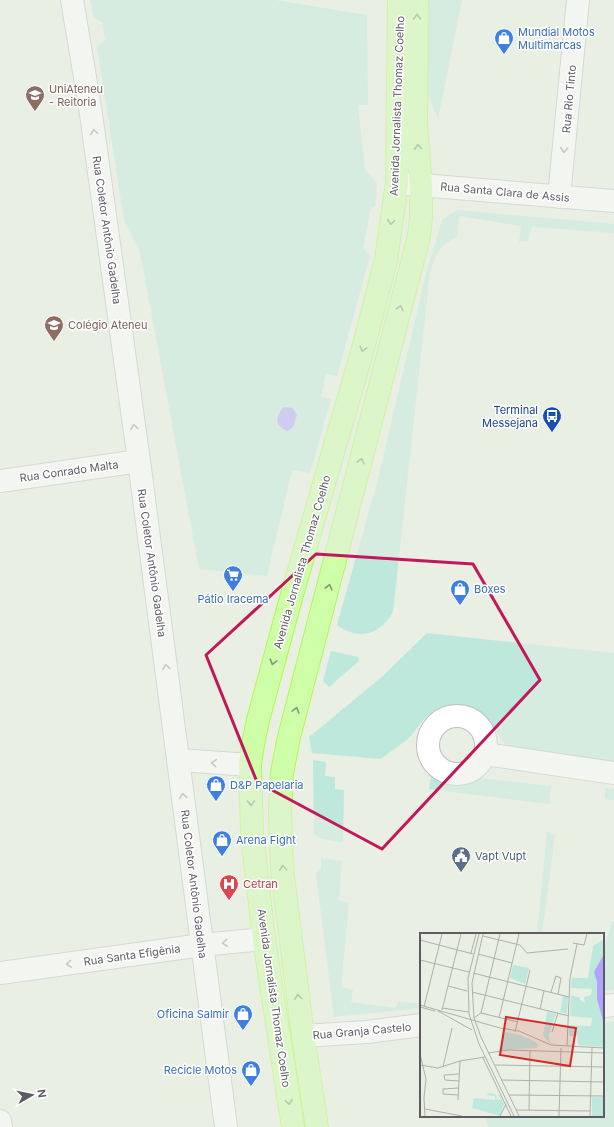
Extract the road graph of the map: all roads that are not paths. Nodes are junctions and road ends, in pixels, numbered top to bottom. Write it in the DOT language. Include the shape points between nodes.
graph roads {
  1 [pos="72,0"];
  2 [pos="399,0"];
  3 [pos="417,0"];
  4 [pos="578,0"];
  5 [pos="397,184"];
  6 [pos="421,186"];
  7 [pos="559,197"];
  8 [pos="614,201"];
  9 [pos="139,462"];
  10 [pos="0,481"];
  11 [pos="485,754"];
  12 [pos="179,760"];
  13 [pos="250,765"];
  14 [pos="614,773"];
  15 [pos="264,939"];
  16 [pos="202,946"];
  17 [pos="0,973"];
  18 [pos="614,1005"];
  19 [pos="604,1006"];
  20 [pos="420,1025"];
  21 [pos="303,1036"];
  22 [pos="0,1121"];
  23 [pos="1,1127"];
  24 [pos="226,1127"];
  25 [pos="293,1127"];
  26 [pos="317,1127"];
  9 -- 1 [label="street, Rua Coletor Antônio Gadelha, one-way" via="90,107"];
  2 -- 5 [label="main road, Avenida Jornalista Thomaz Coelho"];
  6 -- 3 [label="main road, Avenida Jornalista Thomaz Coelho, one-way" via="416,124"];
  4 -- 7 [label="street, Rua Rio Tinto, one-way"];
  5 -- 6 [label="street, Rua Santa Clara de Assis"];
  5 -- 13 [label="main road, Avenida Jornalista Thomaz Coelho, one-way" via="382,276 258,720"];
  6 -- 7 [label="street, Rua Santa Clara de Assis"];
  21 -- 6 [label="main road, Avenida Jornalista Thomaz Coelho, one-way" via="282,869 282,774 289,737 419,236"];
  7 -- 8 [label="street, Rua Santa Clara de Assis"];
  9 -- 10 [label="street, Rua Conrado Malta"];
  12 -- 9 [label="street, Rua Coletor Antônio Gadelha, one-way"];
  11 -- 14 [label="street"];
  13 -- 12 [label="street, one-way"];
  16 -- 12 [label="street, Rua Coletor Antônio Gadelha, one-way"];
  13 -- 15 [label="main road, Avenida Jornalista Thomaz Coelho, one-way" via="252,834"];
  15 -- 16 [label="street, Rua Santa Efigênia, one-way"];
  15 -- 25 [label="main road, Avenida Jornalista Thomaz Coelho, one-way"];
  16 -- 17 [label="street, Rua Santa Efigênia, one-way"];
  16 -- 24 [label="street, Rua Coletor Antônio Gadelha"];
  18 -- 19 [label="street"];
  20 -- 21 [label="street, Rua Granja Castelo"];
  21 -- 26 [label="main road, Avenida Jornalista Thomaz Coelho"];
  22 -- 23 [label="street"];
}
